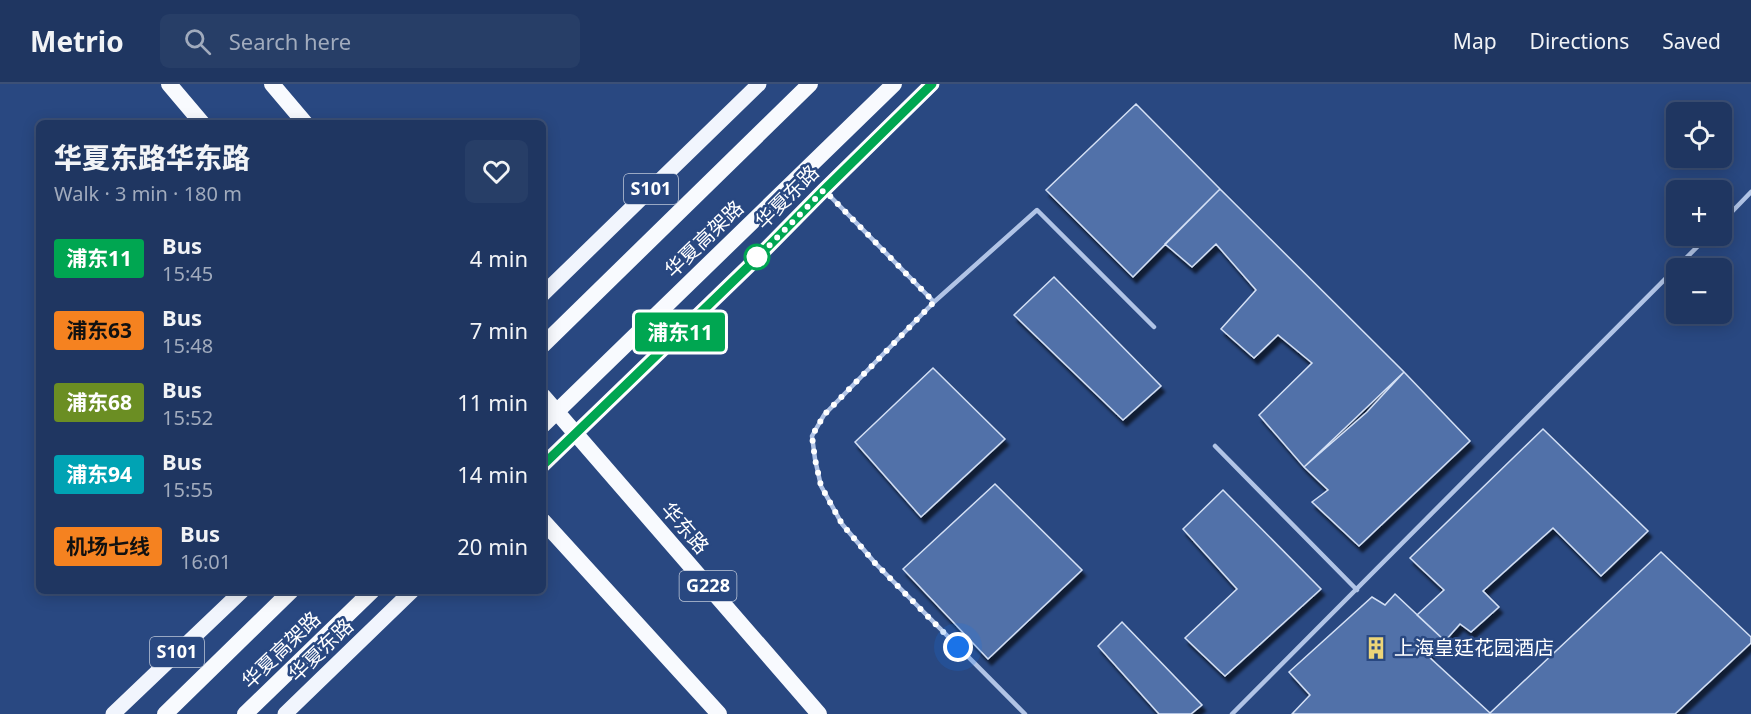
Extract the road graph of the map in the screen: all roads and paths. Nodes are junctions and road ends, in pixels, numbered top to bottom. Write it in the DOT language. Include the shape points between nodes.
graph roads {
  1 [pos="168,84"];
  2 [pos="272,84"];
  3 [pos="759,84"];
  4 [pos="810,84"];
  5 [pos="894,84"];
  6 [pos="932,84"];
  7 [pos="199,120"];
  8 [pos="302,120"];
  9 [pos="824,190"];
  10 [pos="1751,192"];
  11 [pos="1732,212"];
  12 [pos="1698,246"];
  13 [pos="546,291"];
  14 [pos="934,302"];
  15 [pos="1154,327"];
  16 [pos="546,342"];
  17 [pos="546,400"];
  18 [pos="546,422"];
  19 [pos="575,434"];
  20 [pos="1215,446"];
  21 [pos="546,462"];
  22 [pos="546,524"];
  23 [pos="1357,590"];
  24 [pos="239,594"];
  25 [pos="288,594"];
  26 [pos="369,594"];
  27 [pos="409,594"];
  28 [pos="113,714"];
  29 [pos="165,714"];
  30 [pos="245,714"];
  31 [pos="285,714"];
  32 [pos="719,714"];
  33 [pos="819,714"];
  34 [pos="1025,714"];
  35 [pos="1232,714"];
  1 -- 7 [label="highway"];
  2 -- 8 [label="highway"];
  3 -- 13 [label="main road, S101"];
  4 -- 16 [label="highway, 华夏高架路"];
  5 -- 18 [label="highway, 华夏高架路"];
  6 -- 9 [label="main road, 华夏东路"];
  9 -- 14 [label="lane"];
  9 -- 19 [label="main road, 华夏东路"];
  10 -- 11 [label="lane"];
  12 -- 23 [label="lane"];
  14 -- 15 [label="lane" via="1036,210"];
  14 -- 34 [label="lane" via="824,415 812,436 821,486 842,524 875,563"];
  17 -- 19 [label="highway, 华东路 / G228"];
  19 -- 21 [label="main road, 华夏东路"];
  19 -- 33 [label="highway, 华东路 / G228"];
  20 -- 23 [label="lane"];
  22 -- 32 [label="highway"];
  23 -- 35 [label="lane"];
  24 -- 28 [label="main road, S101"];
  25 -- 29 [label="highway, 华夏高架路"];
  26 -- 30 [label="highway, 华夏高架路"];
  27 -- 31 [label="main road, 华夏东路"];
}
